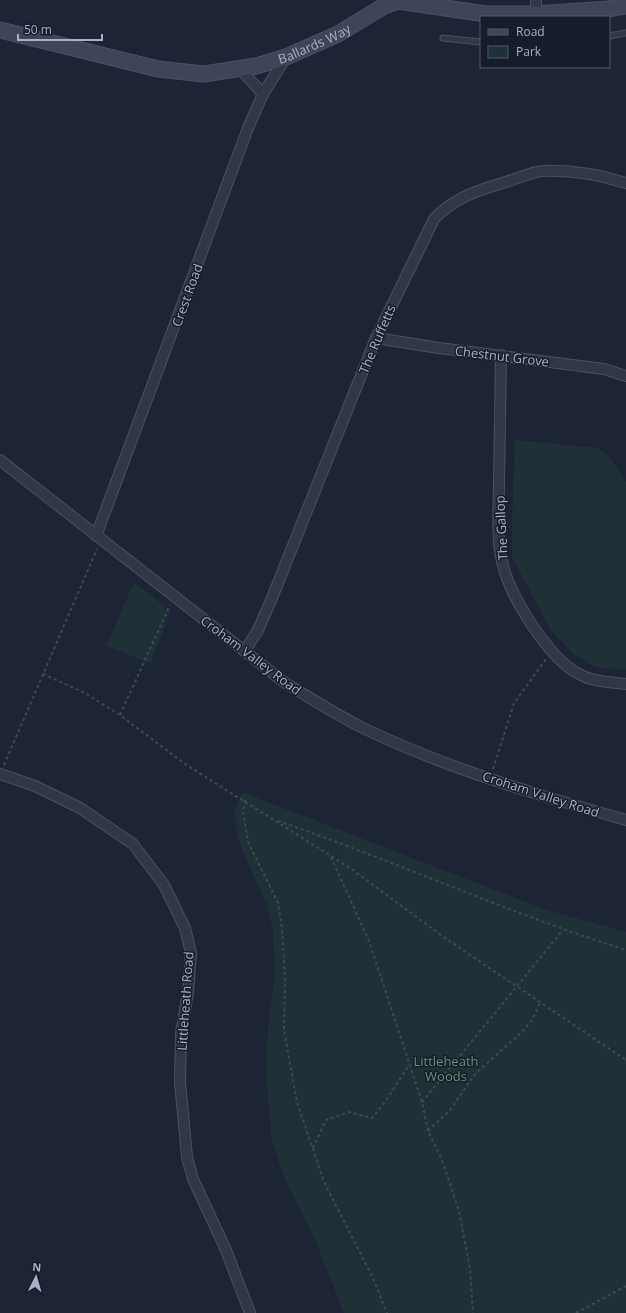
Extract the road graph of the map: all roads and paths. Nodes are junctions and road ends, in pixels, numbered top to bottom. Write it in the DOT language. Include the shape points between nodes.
graph roads {
  1 [pos="381,3"];
  2 [pos="626,6"];
  3 [pos="536,7"];
  4 [pos="0,30"];
  5 [pos="626,33"];
  6 [pos="610,36"];
  7 [pos="444,38"];
  8 [pos="480,42"];
  9 [pos="286,57"];
  10 [pos="240,69"];
  11 [pos="263,94"];
  12 [pos="626,183"];
  13 [pos="376,338"];
  14 [pos="501,355"];
  15 [pos="626,376"];
  16 [pos="0,460"];
  17 [pos="96,536"];
  18 [pos="98,548"];
  19 [pos="174,596"];
  20 [pos="245,651"];
  21 [pos="551,651"];
  22 [pos="43,674"];
  23 [pos="626,684"];
  24 [pos="120,715"];
  25 [pos="0,774"];
  26 [pos="490,778"];
  27 [pos="245,800"];
  28 [pos="273,819"];
  29 [pos="626,820"];
  30 [pos="330,855"];
  31 [pos="563,930"];
  32 [pos="626,950"];
  33 [pos="517,988"];
  34 [pos="540,1003"];
  35 [pos="626,1060"];
  36 [pos="409,1064"];
  37 [pos="422,1102"];
  38 [pos="428,1130"];
  39 [pos="313,1148"];
  40 [pos="626,1286"];
  41 [pos="250,1313"];
  42 [pos="387,1313"];
  43 [pos="473,1313"];
  44 [pos="576,1313"];
  1 -- 3 [label="street, Ballards Way" via="398,1 486,14"];
  1 -- 9 [label="street, Ballards Way" via="338,34"];
  2 -- 3 [label="street, Ballards Way" via="608,9"];
  4 -- 10 [label="street, Ballards Way" via="158,69 204,74"];
  5 -- 6 [label="lane"];
  7 -- 8 [label="lane"];
  9 -- 10 [label="street, Ballards Way"];
  9 -- 11 [label="street, Crest Road"];
  10 -- 11 [label="street"];
  11 -- 17 [label="street, Crest Road" via="248,128"];
  12 -- 13 [label="street, The Ruffetts" via="569,171 543,171 477,191 444,208 426,232"];
  13 -- 14 [label="street, Chestnut Grove"];
  13 -- 20 [label="street, The Ruffetts" via="275,591 258,630"];
  14 -- 15 [label="street, Chestnut Grove" via="604,369"];
  14 -- 21 [label="street, The Gallop" via="498,526 502,561 506,576 522,607"];
  16 -- 17 [label="street, Croham Valley Road"];
  17 -- 19 [label="street, Croham Valley Road"];
  18 -- 22 [label="path"];
  19 -- 20 [label="street, Croham Valley Road"];
  19 -- 24 [label="path"];
  20 -- 26 [label="street, Croham Valley Road" via="284,682 363,728"];
  21 -- 23 [label="street, The Gallop" via="579,674 594,680"];
  21 -- 26 [label="path" via="514,703"];
  22 -- 24 [label="path" via="85,694"];
  22 -- 25 [label="path"];
  24 -- 27 [label="path" via="185,764"];
  25 -- 41 [label="street, Littleheath Road" via="35,786 80,808 133,844 164,885 185,928 191,953 182,1032 180,1082 187,1157 193,1179 226,1250"];
  26 -- 29 [label="street, Croham Valley Road"];
  27 -- 28 [label="path"];
  27 -- 39 [label="path" via="243,811 248,842 278,903 285,977 284,1030 297,1102"];
  28 -- 30 [label="path"];
  28 -- 31 [label="path" via="346,844"];
  30 -- 33 [label="path"];
  30 -- 36 [label="path" via="369,941"];
  31 -- 32 [label="path"];
  31 -- 33 [label="path"];
  33 -- 34 [label="path"];
  33 -- 37 [label="path"];
  34 -- 35 [label="path"];
  34 -- 38 [label="path" via="532,1020 521,1033 475,1074 451,1109"];
  36 -- 37 [label="path"];
  36 -- 39 [label="path" via="372,1118 349,1112 326,1120"];
  37 -- 38 [label="path"];
  38 -- 43 [label="path" via="442,1160 459,1210 470,1269"];
  39 -- 42 [label="path" via="324,1182 373,1278"];
  40 -- 44 [label="path"];
}
